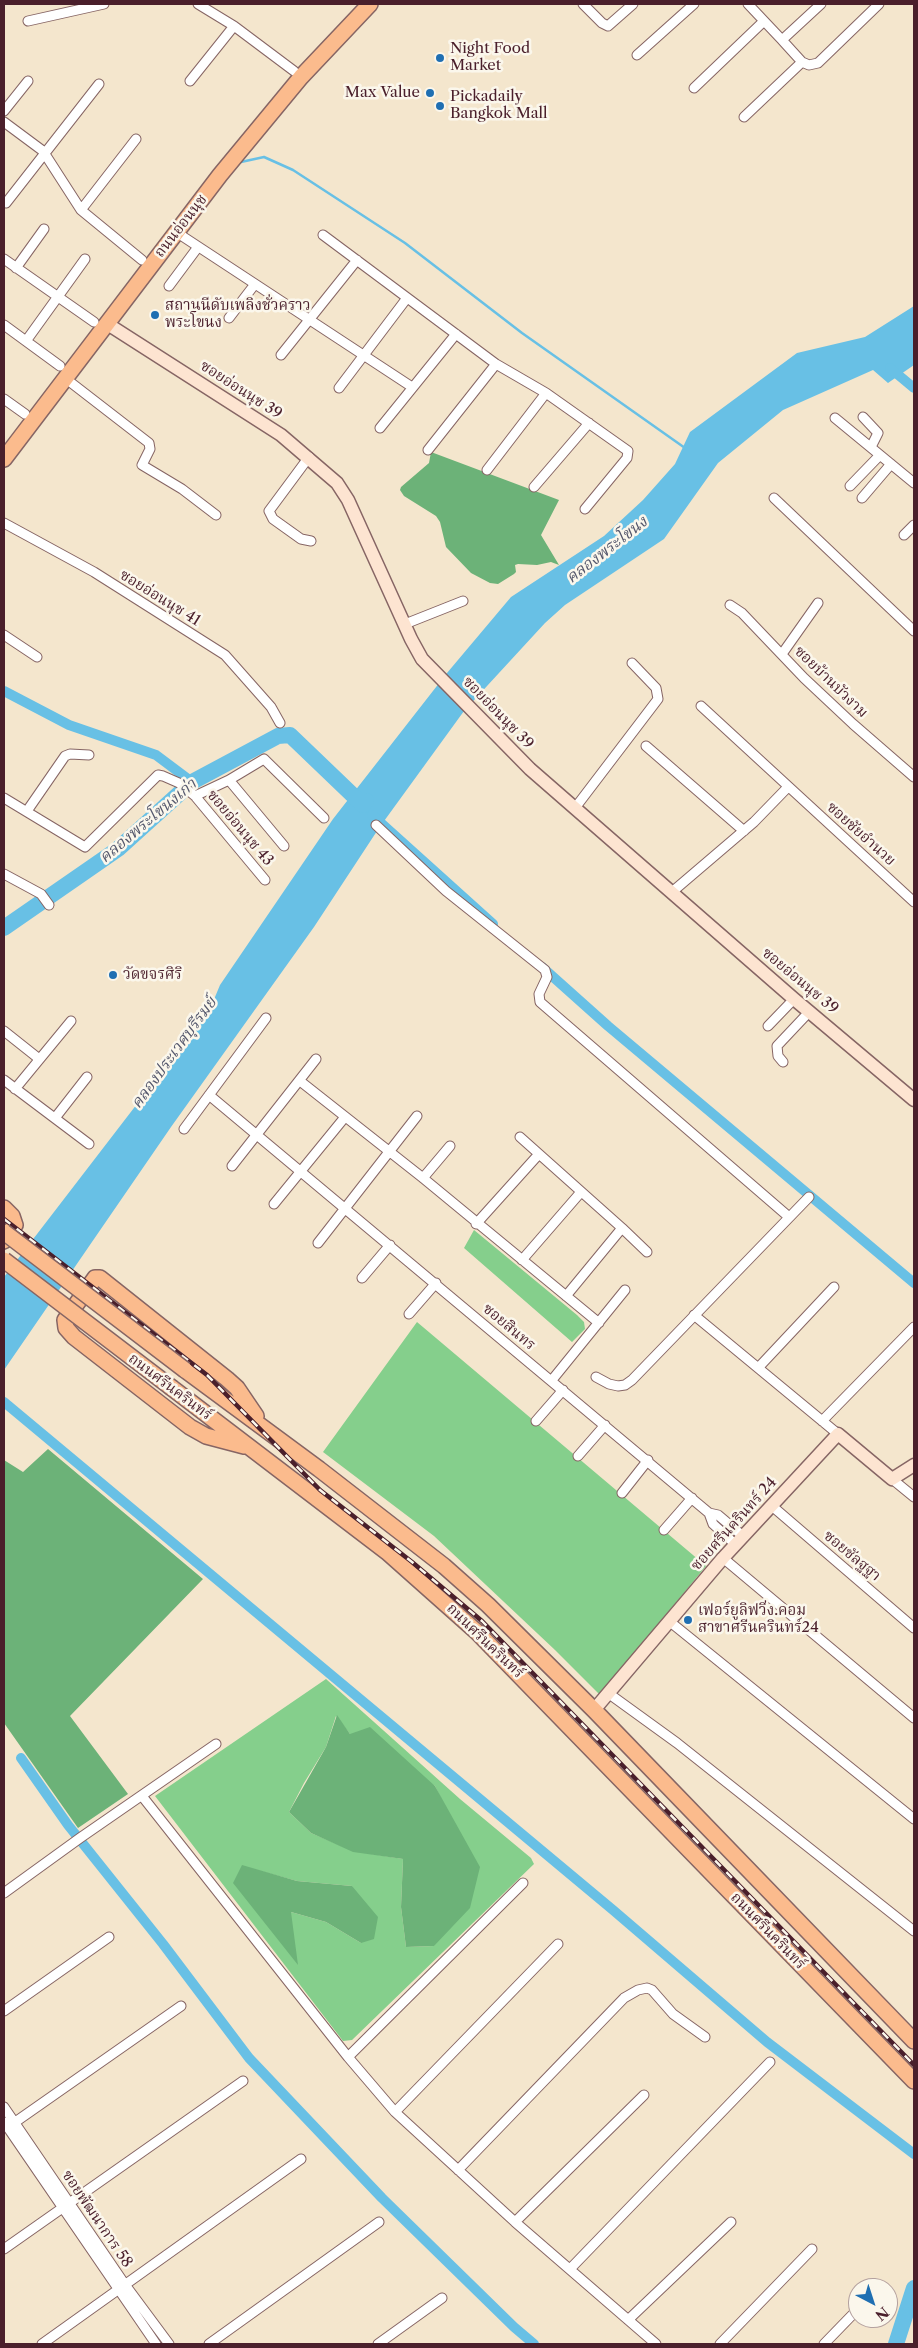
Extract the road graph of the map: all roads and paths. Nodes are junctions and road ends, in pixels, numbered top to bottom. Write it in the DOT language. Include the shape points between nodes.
graph roads {
  1 [pos="104,4"];
  2 [pos="358,4"];
  3 [pos="370,4"];
  4 [pos="583,4"];
  5 [pos="634,4"];
  6 [pos="694,4"];
  7 [pos="748,4"];
  8 [pos="821,4"];
  9 [pos="879,4"];
  10 [pos="202,5"];
  11 [pos="28,21"];
  12 [pos="764,21"];
  13 [pos="234,26"];
  14 [pos="782,40"];
  15 [pos="637,55"];
  16 [pos="802,62"];
  17 [pos="298,74"];
  18 [pos="190,80"];
  19 [pos="28,81"];
  20 [pos="99,84"];
  21 [pos="694,88"];
  22 [pos="4,111"];
  23 [pos="744,117"];
  24 [pos="4,122"];
  25 [pos="136,139"];
  26 [pos="44,154"];
  27 [pos="6,203"];
  28 [pos="81,210"];
  29 [pos="44,229"];
  30 [pos="171,230"];
  31 [pos="323,235"];
  32 [pos="198,247"];
  33 [pos="4,259"];
  34 [pos="85,259"];
  35 [pos="357,260"];
  36 [pos="146,263"];
  37 [pos="16,268"];
  38 [pos="255,284"];
  39 [pos="169,286"];
  40 [pos="58,296"];
  41 [pos="408,298"];
  42 [pos="229,318"];
  43 [pos="311,320"];
  44 [pos="100,322"];
  45 [pos="4,325"];
  46 [pos="456,334"];
  47 [pos="26,341"];
  48 [pos="282,355"];
  49 [pos="363,355"];
  50 [pos="496,364"];
  51 [pos="62,372"];
  52 [pos="412,387"];
  53 [pos="339,388"];
  54 [pos="546,393"];
  55 [pos="4,399"];
  56 [pos="29,417"];
  57 [pos="863,417"];
  58 [pos="835,418"];
  59 [pos="589,423"];
  60 [pos="380,428"];
  61 [pos="4,444"];
  62 [pos="871,448"];
  63 [pos="428,450"];
  64 [pos="880,455"];
  65 [pos="308,456"];
  66 [pos="4,459"];
  67 [pos="891,464"];
  68 [pos="487,470"];
  69 [pos="914,483"];
  70 [pos="850,486"];
  71 [pos="534,488"];
  72 [pos="774,498"];
  73 [pos="862,498"];
  74 [pos="585,509"];
  75 [pos="216,515"];
  76 [pos="4,523"];
  77 [pos="914,525"];
  78 [pos="904,535"];
  79 [pos="311,541"];
  80 [pos="462,601"];
  81 [pos="818,603"];
  82 [pos="730,605"];
  83 [pos="405,624"];
  84 [pos="914,631"];
  85 [pos="4,635"];
  86 [pos="782,654"];
  87 [pos="37,657"];
  88 [pos="632,663"];
  89 [pos="701,706"];
  90 [pos="280,723"];
  91 [pos="646,746"];
  92 [pos="90,755"];
  93 [pos="914,776"];
  94 [pos="229,780"];
  95 [pos="788,787"];
  96 [pos="191,793"];
  97 [pos="4,798"];
  98 [pos="575,808"];
  99 [pos="28,811"];
  100 [pos="324,818"];
  101 [pos="376,825"];
  102 [pos="744,831"];
  103 [pos="284,846"];
  104 [pos="4,874"];
  105 [pos="265,880"];
  106 [pos="672,892"];
  107 [pos="46,899"];
  108 [pos="914,902"];
  109 [pos="794,999"];
  110 [pos="810,1011"];
  111 [pos="266,1018"];
  112 [pos="71,1021"];
  113 [pos="768,1026"];
  114 [pos="4,1031"];
  115 [pos="38,1058"];
  116 [pos="316,1059"];
  117 [pos="784,1062"];
  118 [pos="86,1077"];
  119 [pos="4,1080"];
  120 [pos="300,1081"];
  121 [pos="15,1089"];
  122 [pos="209,1095"];
  123 [pos="914,1100"];
  124 [pos="418,1116"];
  125 [pos="345,1117"];
  126 [pos="55,1118"];
  127 [pos="184,1129"];
  128 [pos="257,1135"];
  129 [pos="520,1137"];
  130 [pos="89,1144"];
  131 [pos="450,1146"];
  132 [pos="388,1152"];
  133 [pos="539,1154"];
  134 [pos="232,1166"];
  135 [pos="301,1170"];
  136 [pos="423,1178"];
  137 [pos="581,1192"];
  138 [pos="808,1197"];
  139 [pos="274,1204"];
  140 [pos="345,1207"];
  141 [pos="4,1208"];
  142 [pos="789,1216"];
  143 [pos="476,1224"];
  144 [pos="622,1228"];
  145 [pos="4,1232"];
  146 [pos="4,1241"];
  147 [pos="318,1242"];
  148 [pos="390,1245"];
  149 [pos="647,1252"];
  150 [pos="4,1260"];
  151 [pos="522,1260"];
  152 [pos="362,1278"];
  153 [pos="436,1284"];
  154 [pos="834,1287"];
  155 [pos="625,1290"];
  156 [pos="566,1296"];
  157 [pos="410,1314"];
  158 [pos="694,1315"];
  159 [pos="599,1323"];
  160 [pos="914,1327"];
  161 [pos="758,1368"];
  162 [pos="596,1377"];
  163 [pos="552,1380"];
  164 [pos="563,1390"];
  165 [pos="536,1421"];
  166 [pos="822,1422"];
  167 [pos="605,1425"];
  168 [pos="263,1426"];
  169 [pos="838,1434"];
  170 [pos="249,1447"];
  171 [pos="578,1456"];
  172 [pos="648,1460"];
  173 [pos="914,1466"];
  174 [pos="892,1479"];
  175 [pos="622,1493"];
  176 [pos="914,1497"];
  177 [pos="692,1498"];
  178 [pos="772,1506"];
  179 [pos="664,1530"];
  180 [pos="740,1541"];
  181 [pos="723,1558"];
  182 [pos="669,1621"];
  183 [pos="914,1628"];
  184 [pos="608,1693"];
  185 [pos="594,1710"];
  186 [pos="914,1718"];
  187 [pos="216,1744"];
  188 [pos="142,1796"];
  189 [pos="914,1819"];
  190 [pos="523,1883"];
  191 [pos="4,1893"];
  192 [pos="914,1931"];
  193 [pos="109,1937"];
  194 [pos="558,1944"];
  195 [pos="181,2006"];
  196 [pos="4,2010"];
  197 [pos="705,2037"];
  198 [pos="914,2041"];
  199 [pos="348,2057"];
  200 [pos="770,2062"];
  201 [pos="242,2081"];
  202 [pos="914,2081"];
  203 [pos="644,2095"];
  204 [pos="4,2107"];
  205 [pos="395,2112"];
  206 [pos="7,2125"];
  207 [pos="301,2159"];
  208 [pos="458,2170"];
  209 [pos="66,2205"];
  210 [pos="380,2222"];
  211 [pos="515,2222"];
  212 [pos="731,2222"];
  213 [pos="812,2249"];
  214 [pos="4,2250"];
  215 [pos="570,2269"];
  216 [pos="122,2288"];
  217 [pos="442,2298"];
  218 [pos="848,2319"];
  219 [pos="628,2320"];
  220 [pos="42,2344"];
  221 [pos="156,2344"];
  222 [pos="169,2344"];
  223 [pos="209,2344"];
  224 [pos="378,2344"];
  225 [pos="656,2344"];
  226 [pos="720,2344"];
  227 [pos="824,2344"];
  1 -- 11 [label="street"];
  2 -- 17 [label="main road, ถนนอ่อนนุช"];
  3 -- 17 [label="main road, ถนนอ่อนนุช"];
  4 -- 5 [label="street" via="608,26"];
  6 -- 15 [label="street"];
  7 -- 12 [label="street"];
  8 -- 14 [label="street"];
  9 -- 16 [label="street" via="818,63 814,66"];
  10 -- 13 [label="street"];
  12 -- 14 [label="street"];
  12 -- 21 [label="street"];
  13 -- 17 [label="street"];
  13 -- 18 [label="street"];
  14 -- 16 [label="street"];
  16 -- 23 [label="street"];
  17 -- 30 [label="main road, ถนนอ่อนนุช"];
  19 -- 22 [label="street"];
  20 -- 26 [label="street"];
  24 -- 26 [label="street"];
  25 -- 28 [label="street"];
  26 -- 27 [label="street"];
  26 -- 28 [label="street"];
  28 -- 36 [label="street"];
  29 -- 37 [label="street"];
  30 -- 32 [label="street"];
  30 -- 36 [label="main road, ถนนอ่อนนุช"];
  31 -- 35 [label="street"];
  32 -- 38 [label="street"];
  32 -- 39 [label="street"];
  33 -- 37 [label="street"];
  34 -- 40 [label="street"];
  35 -- 41 [label="street"];
  35 -- 43 [label="street"];
  36 -- 44 [label="main road, ถนนอ่อนนุช"];
  37 -- 40 [label="street"];
  38 -- 42 [label="street"];
  38 -- 43 [label="street"];
  40 -- 44 [label="street"];
  40 -- 47 [label="street"];
  41 -- 46 [label="street"];
  41 -- 49 [label="street"];
  43 -- 48 [label="street"];
  43 -- 49 [label="street"];
  44 -- 51 [label="main road, ถนนอ่อนนุช"];
  44 -- 65 [label="street, ซอยอ่อนนุช 39" via="281,435"];
  45 -- 47 [label="street"];
  46 -- 50 [label="street"];
  46 -- 52 [label="street"];
  47 -- 51 [label="street"];
  49 -- 52 [label="street"];
  49 -- 53 [label="street"];
  50 -- 54 [label="street"];
  50 -- 63 [label="street"];
  51 -- 56 [label="main road, ถนนอ่อนนุช"];
  51 -- 75 [label="street" via="149,443 150,449 142,464"];
  52 -- 60 [label="street"];
  54 -- 59 [label="street"];
  54 -- 68 [label="street"];
  55 -- 56 [label="street"];
  56 -- 61 [label="main road, ถนนอ่อนนุช"];
  56 -- 66 [label="main road, ถนนอ่อนนุช"];
  57 -- 62 [label="street" via="878,433"];
  58 -- 62 [label="street"];
  59 -- 71 [label="street"];
  59 -- 74 [label="street" via="625,449 628,455"];
  62 -- 64 [label="street"];
  64 -- 67 [label="street"];
  64 -- 70 [label="street"];
  65 -- 79 [label="street" via="269,511 272,519"];
  65 -- 83 [label="street, ซอยอ่อนนุช 39" via="337,483 348,500"];
  67 -- 69 [label="street"];
  67 -- 73 [label="street"];
  72 -- 84 [label="street"];
  76 -- 90 [label="street, ซอยอ่อนนุช 41" via="94,572 225,655 271,707"];
  77 -- 78 [label="street"];
  80 -- 83 [label="street"];
  81 -- 86 [label="street"];
  82 -- 86 [label="street, ซอยบ้านบัวงาม"];
  83 -- 98 [label="street, ซอยอ่อนนุช 39" via="422,659 515,755"];
  85 -- 87 [label="street"];
  86 -- 93 [label="street, ซอยบ้านบัวงาม" via="853,724"];
  88 -- 98 [label="street" via="656,688 658,699"];
  89 -- 95 [label="street, ซอยชัยอำนวย"];
  91 -- 102 [label="street"];
  92 -- 99 [label="street" via="66,756"];
  94 -- 96 [label="street"];
  94 -- 100 [label="street" via="264,759"];
  94 -- 103 [label="street"];
  95 -- 102 [label="street"];
  95 -- 108 [label="street, ซอยชัยอำนวย"];
  96 -- 99 [label="street, ซอยอ่อนนุช 43" via="179,783 158,775 85,847"];
  96 -- 105 [label="street, ซอยอ่อนนุช 43"];
  97 -- 99 [label="street, ซอยอ่อนนุช 43"];
  98 -- 106 [label="street, ซอยอ่อนนุช 39"];
  101 -- 142 [label="street" via="446,891 544,970 548,977 539,994 540,1002"];
  102 -- 106 [label="street"];
  104 -- 107 [label="street"];
  106 -- 109 [label="street, ซอยอ่อนนุช 39"];
  109 -- 110 [label="street, ซอยอ่อนนุช 39"];
  109 -- 113 [label="street"];
  110 -- 117 [label="street" via="777,1046 778,1056"];
  110 -- 123 [label="street, ซอยอ่อนนุช 39"];
  111 -- 122 [label="street"];
  112 -- 115 [label="street"];
  114 -- 115 [label="street"];
  115 -- 121 [label="street"];
  116 -- 120 [label="street"];
  118 -- 126 [label="street"];
  119 -- 121 [label="street"];
  120 -- 125 [label="street"];
  120 -- 128 [label="street"];
  121 -- 126 [label="street"];
  122 -- 127 [label="street"];
  122 -- 128 [label="street, ซอยสินทร"];
  124 -- 132 [label="street"];
  125 -- 132 [label="street"];
  125 -- 135 [label="street"];
  126 -- 130 [label="street"];
  128 -- 134 [label="street"];
  128 -- 135 [label="street, ซอยสินทร"];
  129 -- 133 [label="street"];
  131 -- 136 [label="street"];
  132 -- 136 [label="street"];
  132 -- 140 [label="street"];
  133 -- 137 [label="street"];
  133 -- 143 [label="street"];
  135 -- 139 [label="street"];
  135 -- 140 [label="street, ซอยสินทร"];
  136 -- 143 [label="street"];
  137 -- 144 [label="street"];
  137 -- 151 [label="street"];
  138 -- 142 [label="street"];
  140 -- 147 [label="street"];
  140 -- 148 [label="street, ซอยสินทร"];
  141 -- 146 [label="main road" via="15,1225"];
  142 -- 158 [label="street"];
  143 -- 151 [label="street"];
  144 -- 149 [label="street"];
  144 -- 156 [label="street"];
  145 -- 168 [label="main road, ถนนศรีนครินทร์, bridge"];
  148 -- 152 [label="street"];
  148 -- 153 [label="street, ซอยสินทร"];
  150 -- 170 [label="main road, ถนนศรีนครินทร์, bridge"];
  151 -- 156 [label="street"];
  153 -- 157 [label="street"];
  153 -- 163 [label="street, ซอยสินทร"];
  154 -- 161 [label="street"];
  155 -- 159 [label="street"];
  156 -- 159 [label="street"];
  158 -- 161 [label="street"];
  158 -- 162 [label="street" via="625,1385 609,1384"];
  159 -- 163 [label="street"];
  160 -- 166 [label="street"];
  161 -- 166 [label="street"];
  163 -- 164 [label="street, ซอยสินทร"];
  164 -- 165 [label="street"];
  164 -- 167 [label="street, ซอยสินทร"];
  166 -- 169 [label="street"];
  167 -- 171 [label="street"];
  167 -- 172 [label="street, ซอยสินทร"];
  168 -- 170 [label="main road" via="227,1379 100,1278 95,1278 65,1320 66,1328 74,1337 190,1427 220,1440"];
  168 -- 185 [label="main road, ถนนศรีนครินทร์" via="444,1566 488,1604"];
  169 -- 174 [label="street"];
  169 -- 178 [label="street, ซอยศรีนครินทร์ 24"];
  170 -- 202 [label="main road, ถนนศรีนครินทร์" via="387,1552 478,1632"];
  172 -- 175 [label="street"];
  172 -- 177 [label="street, ซอยสินทร"];
  173 -- 174 [label="street"];
  174 -- 176 [label="street"];
  177 -- 179 [label="street"];
  177 -- 180 [label="street, ซอยสินทร" via="709,1513 713,1524"];
  178 -- 180 [label="street, ซอยศรีนครินทร์ 24"];
  178 -- 183 [label="street, ซอยชัลฐฐา"];
  180 -- 181 [label="street, ซอยศรีนครินทร์ 24"];
  181 -- 182 [label="street, ซอยศรีนครินทร์ 24"];
  181 -- 186 [label="street"];
  182 -- 184 [label="street, ซอยศรีนครินทร์ 24"];
  182 -- 189 [label="street"];
  184 -- 185 [label="street, ซอยศรีนครินทร์ 24"];
  184 -- 192 [label="street" via="677,1743"];
  185 -- 198 [label="main road, ถนนศรีนครินทร์"];
  187 -- 188 [label="street"];
  188 -- 191 [label="street"];
  188 -- 199 [label="street"];
  190 -- 199 [label="street"];
  193 -- 196 [label="street"];
  194 -- 205 [label="street"];
  195 -- 206 [label="street"];
  197 -- 208 [label="street" via="673,2014 652,1990 638,1990 624,1998"];
  199 -- 205 [label="street"];
  200 -- 215 [label="street"];
  201 -- 209 [label="street"];
  203 -- 211 [label="street"];
  204 -- 206 [label="street, ซอยพัฒนาการ 58"];
  205 -- 208 [label="street"];
  206 -- 209 [label="street, ซอยพัฒนาการ 58"];
  207 -- 216 [label="street"];
  208 -- 211 [label="street"];
  209 -- 214 [label="street"];
  209 -- 216 [label="street, ซอยพัฒนาการ 58"];
  210 -- 223 [label="street"];
  211 -- 215 [label="street"];
  212 -- 219 [label="street"];
  213 -- 226 [label="street"];
  215 -- 219 [label="street"];
  216 -- 220 [label="street"];
  216 -- 221 [label="street, ซอยพัฒนาการ 58"];
  216 -- 222 [label="street, ซอยพัฒนาการ 58"];
  217 -- 224 [label="street"];
  218 -- 227 [label="street"];
  219 -- 225 [label="street"];
}
